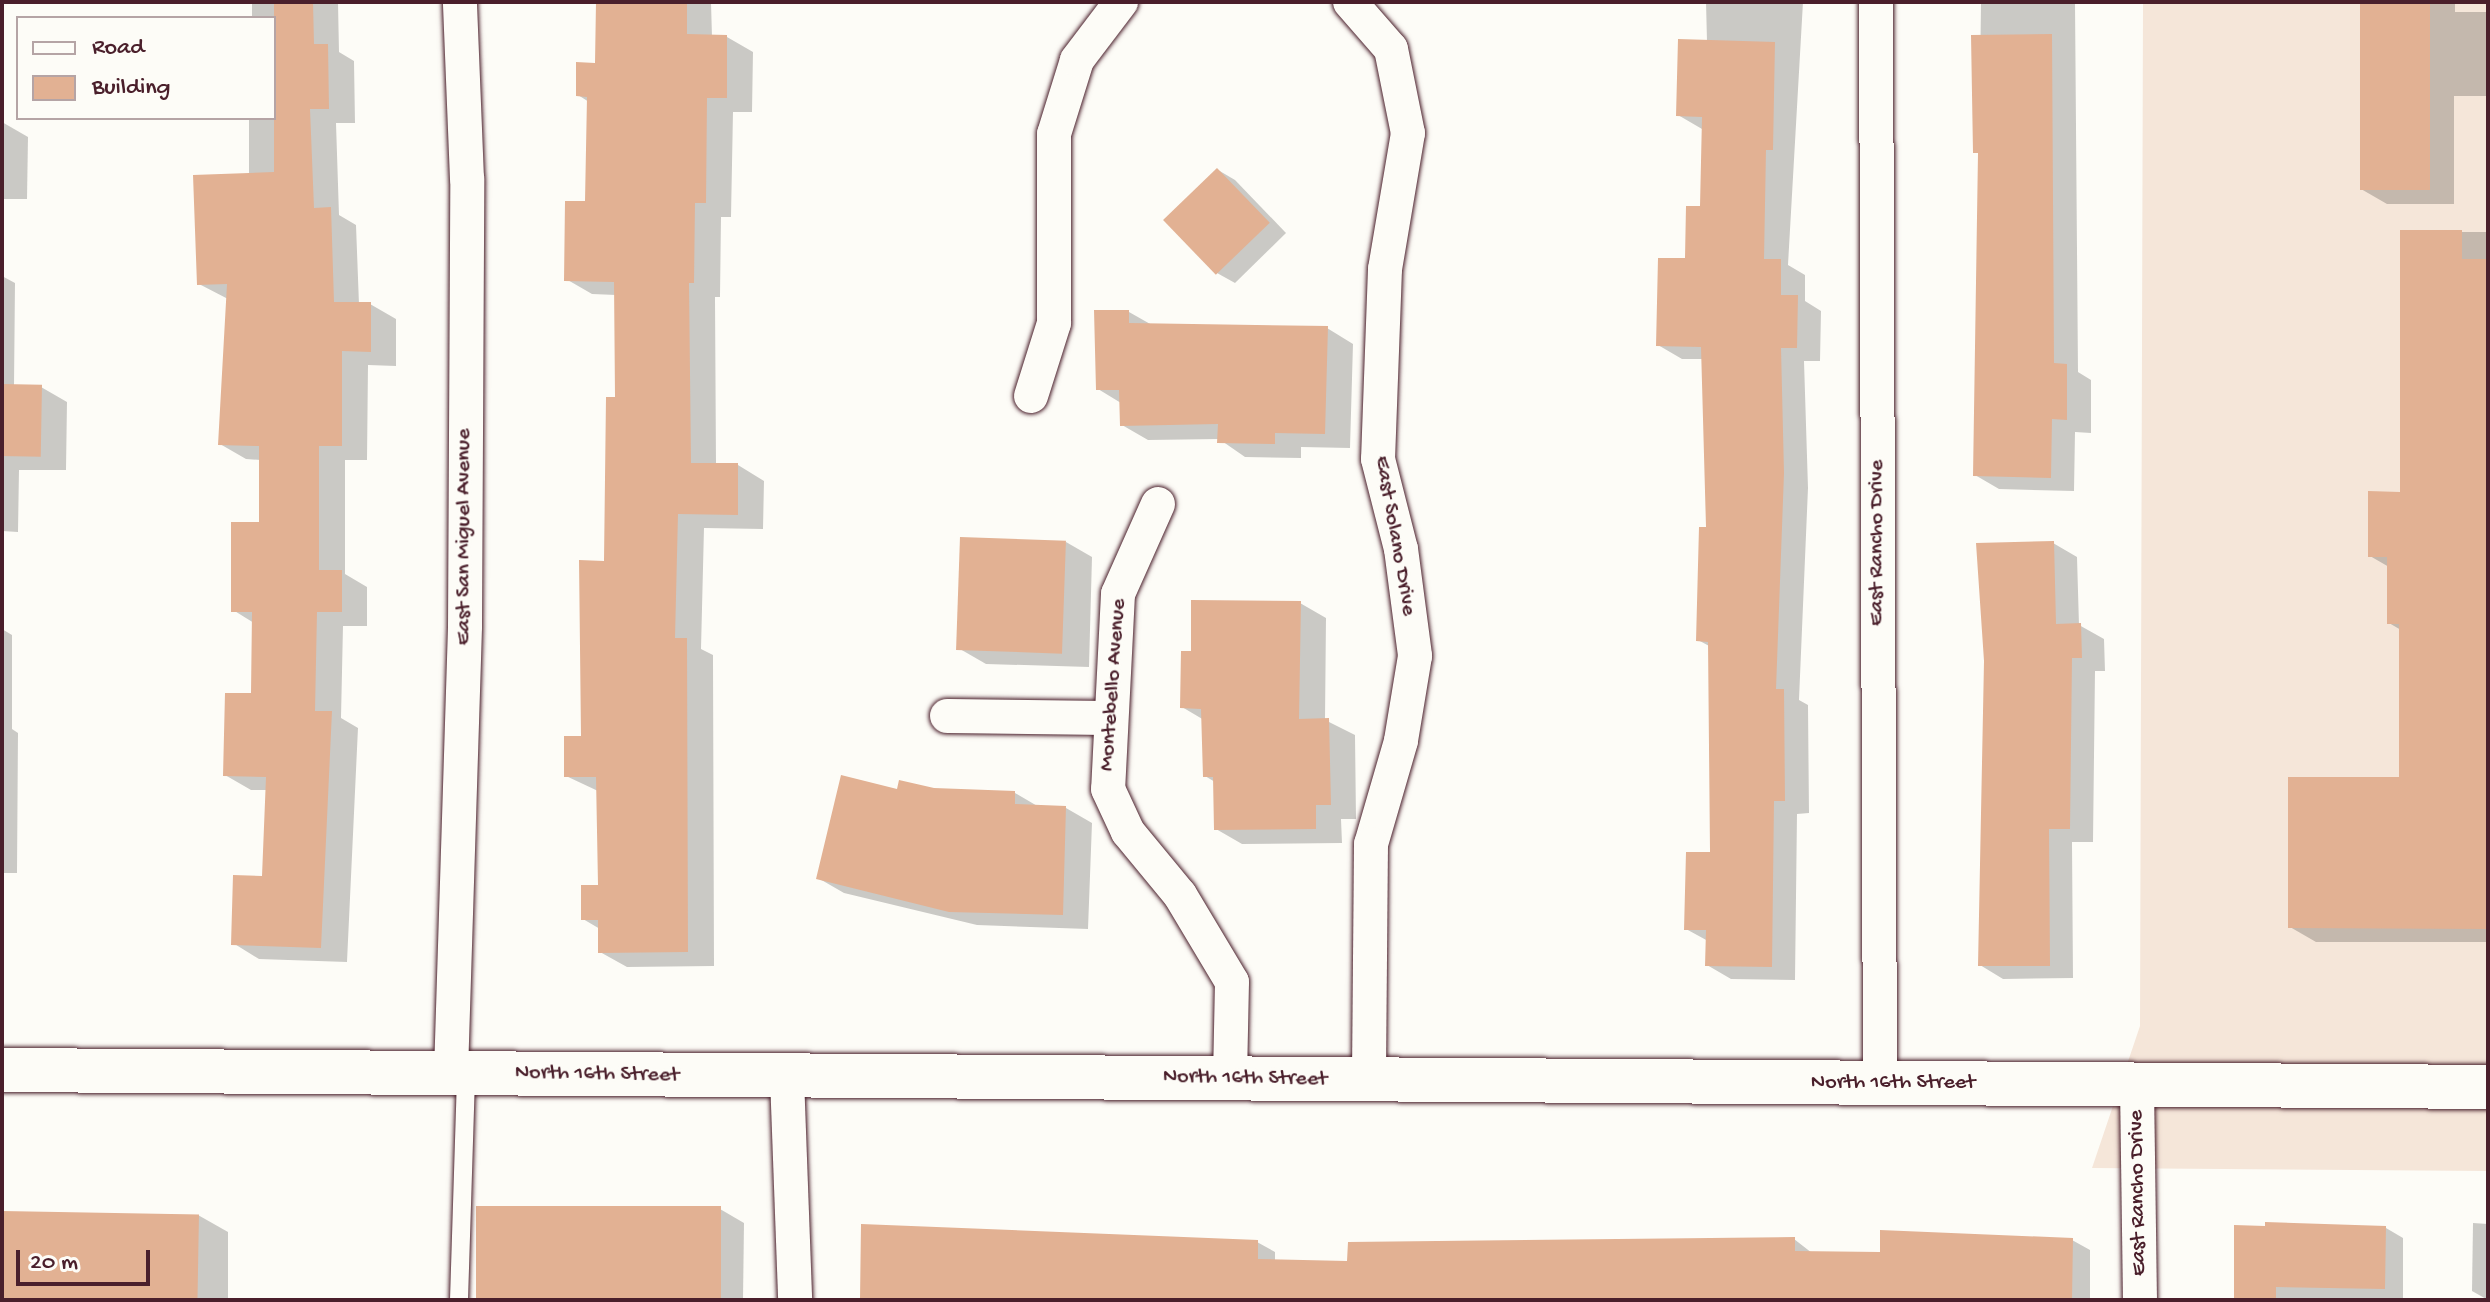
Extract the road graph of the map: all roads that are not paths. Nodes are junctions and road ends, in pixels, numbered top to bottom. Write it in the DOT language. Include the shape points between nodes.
graph roads {
  1 [pos="460,2"];
  2 [pos="1121,2"];
  3 [pos="1350,2"];
  4 [pos="1876,2"];
  5 [pos="1031,396"];
  6 [pos="1158,504"];
  7 [pos="947,716"];
  8 [pos="1109,718"];
  9 [pos="2,1070"];
  10 [pos="459,1073"];
  11 [pos="1230,1076"];
  12 [pos="787,1077"];
  13 [pos="1369,1082"];
  14 [pos="1880,1083"];
  15 [pos="2137,1086"];
  16 [pos="2488,1087"];
  17 [pos="459,1300"];
  18 [pos="795,1300"];
  19 [pos="2140,1300"];
  1 -- 10 [label="street, East San Miguel Avenue" via="467,179"];
  2 -- 5 [label="street" via="1077,60 1054,134 1054,323"];
  3 -- 13 [label="street, East Solano Drive" via="1391,49 1408,133 1385,269 1378,459 1401,549 1415,656 1401,741 1371,844"];
  4 -- 14 [label="street, East Rancho Drive"];
  6 -- 8 [label="street, Montebello Avenue" via="1118,594"];
  7 -- 8 [label="street"];
  8 -- 11 [label="street, Montebello Avenue" via="1108,789 1121,817 1180,895 1232,982"];
  9 -- 10 [label="main road, North 16th Street"];
  10 -- 12 [label="main road, North 16th Street"];
  10 -- 17 [label="lane"];
  11 -- 12 [label="main road, North 16th Street"];
  11 -- 13 [label="main road, North 16th Street"];
  12 -- 18 [label="street"];
  13 -- 14 [label="main road, North 16th Street"];
  14 -- 15 [label="main road, North 16th Street"];
  15 -- 16 [label="main road, North 16th Street"];
  15 -- 19 [label="street, East Rancho Drive"];
}
